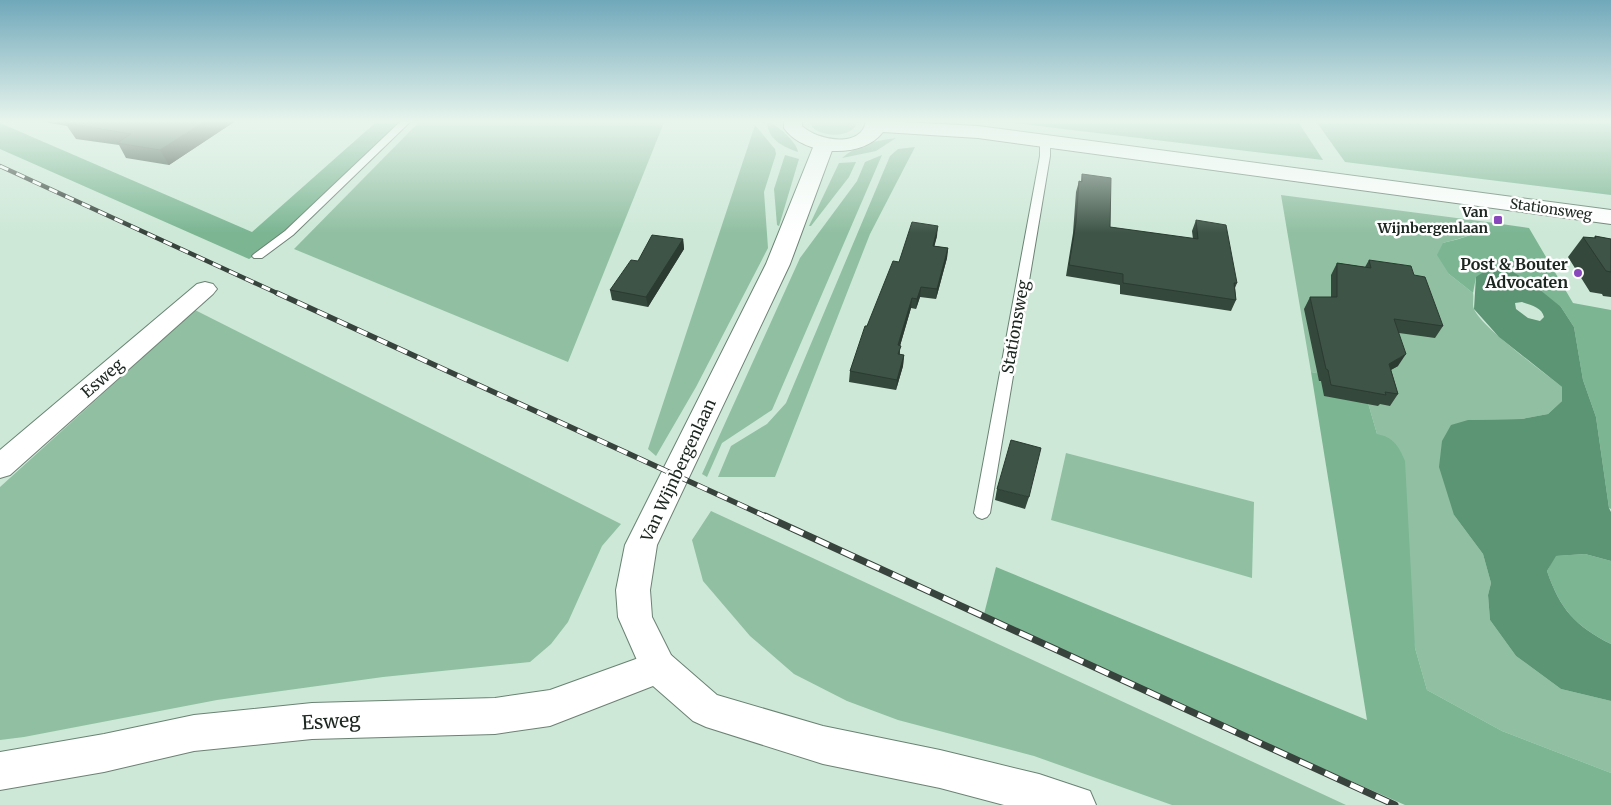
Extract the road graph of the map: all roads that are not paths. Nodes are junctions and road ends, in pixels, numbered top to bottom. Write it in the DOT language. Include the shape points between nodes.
graph roads {
  1 [pos="368,158"];
  2 [pos="819,158"];
  3 [pos="1045,158"];
  4 [pos="1168,158"];
  5 [pos="1611,217"];
  6 [pos="258,256"];
  7 [pos="205,289"];
  8 [pos="0,467"];
  9 [pos="982,513"];
  10 [pos="658,667"];
  11 [pos="0,771"];
  12 [pos="1076,805"];
  1 -- 6 [label="lane" via="289,233"];
  2 -- 10 [label="street, Van Wijnbergenlaan" via="778,264 641,545 633,590 635,617"];
  3 -- 9 [label="lane, Stationsweg"];
  4 -- 5 [label="street, Stationsweg"];
  7 -- 8 [label="street, Esweg"];
  10 -- 11 [label="street, Esweg" via="550,708 495,716 312,721 194,733"];
  10 -- 12 [label="street, Van Wijnbergenlaan" via="706,709 824,745 940,770"];
}
